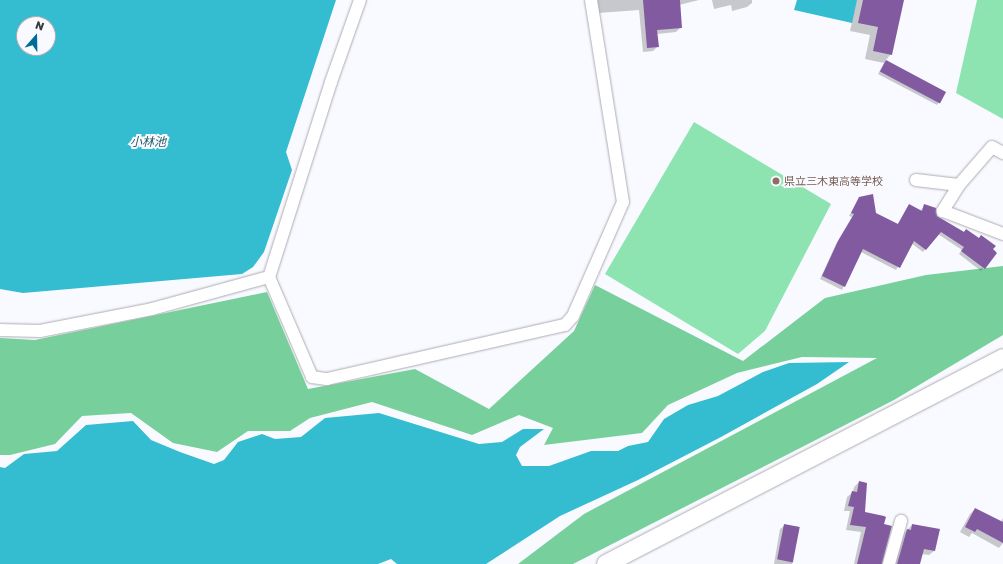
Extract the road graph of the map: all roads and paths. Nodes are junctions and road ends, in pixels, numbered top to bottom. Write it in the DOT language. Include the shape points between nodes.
graph roads {
  1 [pos="360,0"];
  2 [pos="591,0"];
  3 [pos="1003,153"];
  4 [pos="916,180"];
  5 [pos="959,185"];
  6 [pos="1003,234"];
  7 [pos="269,277"];
  8 [pos="0,330"];
  9 [pos="1003,358"];
  10 [pos="901,521"];
  11 [pos="606,564"];
  12 [pos="888,564"];
  1 -- 7 [label="street" via="330,82"];
  2 -- 7 [label="street" via="623,202 573,316 565,325 327,379 312,377"];
  3 -- 5 [label="street" via="992,147"];
  4 -- 5 [label="street"];
  5 -- 6 [label="street" via="943,211"];
  7 -- 8 [label="street" via="152,309 40,330"];
  9 -- 11 [label="street"];
  10 -- 12 [label="street"];
}
